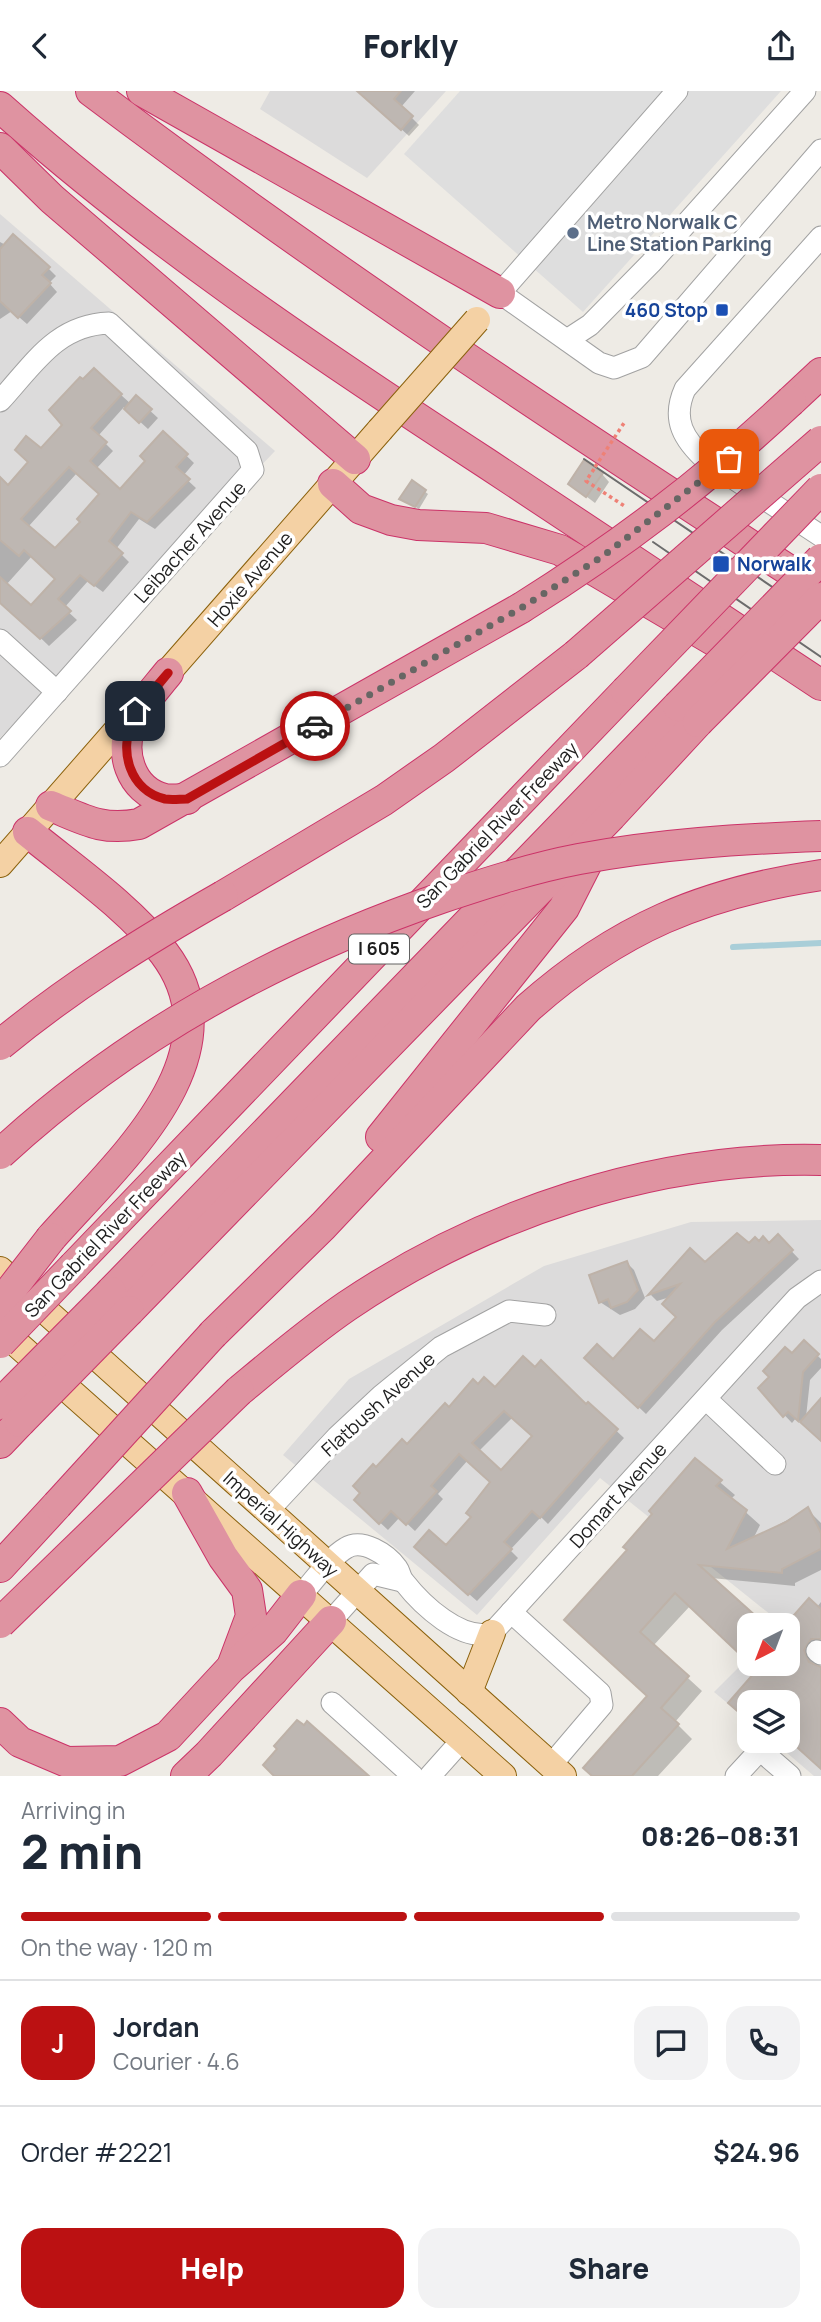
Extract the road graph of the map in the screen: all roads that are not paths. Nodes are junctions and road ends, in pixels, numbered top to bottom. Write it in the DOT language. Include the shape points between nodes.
graph roads {
  1 [pos="91,91"];
  2 [pos="142,91"];
  3 [pos="677,91"];
  4 [pos="806,91"];
  5 [pos="0,107"];
  6 [pos="0,148"];
  7 [pos="821,150"];
  8 [pos="821,237"];
  9 [pos="500,293"];
  10 [pos="567,340"];
  11 [pos="821,373"];
  12 [pos="0,401"];
  13 [pos="821,441"];
  14 [pos="355,459"];
  15 [pos="333,484"];
  16 [pos="821,489"];
  17 [pos="821,536"];
  18 [pos="821,559"];
  19 [pos="821,591"];
  20 [pos="821,598"];
  21 [pos="0,640"];
  22 [pos="168,673"];
  23 [pos="821,685"];
  24 [pos="57,692"];
  25 [pos="821,705"];
  26 [pos="688,714"];
  27 [pos="0,756"];
  28 [pos="187,799"];
  29 [pos="51,806"];
  30 [pos="611,816"];
  31 [pos="29,832"];
  32 [pos="821,836"];
  33 [pos="0,864"];
  34 [pos="821,875"];
  35 [pos="0,1045"];
  36 [pos="0,1154"];
  37 [pos="821,1160"];
  38 [pos="0,1270"];
  39 [pos="821,1281"];
  40 [pos="102,1288"];
  41 [pos="0,1311"];
  42 [pos="545,1315"];
  43 [pos="0,1329"];
  44 [pos="213,1334"];
  45 [pos="0,1343"];
  46 [pos="0,1384"];
  47 [pos="706,1399"];
  48 [pos="5,1419"];
  49 [pos="775,1464"];
  50 [pos="187,1493"];
  51 [pos="267,1512"];
  52 [pos="0,1567"];
  53 [pos="327,1567"];
  54 [pos="402,1581"];
  55 [pos="357,1592"];
  56 [pos="301,1595"];
  57 [pos="511,1612"];
  58 [pos="331,1621"];
  59 [pos="0,1623"];
  60 [pos="492,1633"];
  61 [pos="232,1668"];
  62 [pos="469,1692"];
  63 [pos="331,1703"];
  64 [pos="0,1723"];
  65 [pos="463,1739"];
  66 [pos="557,1771"];
  67 [pos="186,1776"];
  68 [pos="413,1776"];
  69 [pos="430,1776"];
  70 [pos="503,1776"];
  71 [pos="736,1776"];
  72 [pos="790,1776"];
  1 -- 19 [label="highway" via="495,377"];
  2 -- 9 [label="highway"];
  3 -- 9 [label="street"];
  4 -- 10 [label="street" via="651,263 590,325"];
  5 -- 23 [label="highway" via="117,207 222,285"];
  6 -- 14 [label="highway"];
  7 -- 10 [label="street" via="642,357 614,368 588,358"];
  8 -- 17 [label="street" via="685,389 678,403 678,418 691,447 707,461"];
  9 -- 10 [label="street"];
  9 -- 14 [label="main road, Hoxie Avenue, bridge"];
  11 -- 28 [label="highway, bridge" via="729,459 603,556 521,608"];
  12 -- 24 [label="street, Leibacher Avenue" via="63,334 86,324 109,323 247,451 253,470"];
  13 -- 35 [label="highway, bridge" via="576,655 455,750 384,800 137,945"];
  14 -- 15 [label="main road, Hoxie Avenue"];
  15 -- 22 [label="main road, Hoxie Avenue"];
  15 -- 25 [label="highway" via="361,509 391,520 486,528 560,550"];
  16 -- 40 [label="highway, San Gabriel River Freeway / I 605, bridge" via="132,1206"];
  18 -- 26 [label="highway, bridge"];
  20 -- 26 [label="highway, San Gabriel River Freeway / I 605, bridge"];
  21 -- 24 [label="street"];
  22 -- 28 [label="highway" via="133,719 125,754 136,780 149,791 165,799"];
  22 -- 29 [label="main road, Hoxie Avenue"];
  24 -- 27 [label="street, Leibacher Avenue"];
  26 -- 30 [label="highway, San Gabriel River Freeway / I 605"];
  26 -- 40 [label="highway"];
  28 -- 29 [label="highway" via="139,824 115,829 93,825"];
  29 -- 31 [label="main road, Hoxie Avenue"];
  30 -- 40 [label="highway, San Gabriel River Freeway / I 605"];
  30 -- 44 [label="highway" via="564,908 523,962 314,1219"];
  31 -- 33 [label="main road, Hoxie Avenue"];
  31 -- 41 [label="highway, bridge" via="163,952 187,997 191,1025 180,1073 163,1103 51,1238"];
  32 -- 36 [label="highway, bridge" via="671,845 576,860 485,883 393,915 297,954 204,1003 120,1056"];
  34 -- 44 [label="highway" via="726,893 682,909 638,930 562,978"];
  37 -- 59 [label="highway, bridge" via="730,1165 651,1177 584,1194 499,1224 431,1256 348,1306 239,1391"];
  38 -- 51 [label="main road, Imperial Highway"];
  39 -- 47 [label="street, Domart Avenue" via="797,1298"];
  40 -- 45 [label="highway, San Gabriel River Freeway / I 605, bridge"];
  40 -- 46 [label="highway"];
  40 -- 48 [label="highway, San Gabriel River Freeway / I 605, bridge"];
  42 -- 51 [label="street, Flatbush Avenue" via="509,1311 441,1347 355,1421"];
  43 -- 50 [label="main road, Imperial Highway"];
  44 -- 52 [label="highway, bridge"];
  47 -- 49 [label="street"];
  47 -- 57 [label="street, Domart Avenue"];
  50 -- 56 [label="main road, Imperial Highway"];
  50 -- 61 [label="highway" via="247,1590 251,1616"];
  51 -- 53 [label="main road, Imperial Highway"];
  53 -- 54 [label="street" via="346,1547 364,1545 396,1567"];
  53 -- 55 [label="main road, Imperial Highway"];
  53 -- 56 [label="street"];
  54 -- 55 [label="street" via="373,1574"];
  54 -- 60 [label="street" via="455,1629 481,1636"];
  55 -- 58 [label="street"];
  55 -- 62 [label="main road, Imperial Highway"];
  56 -- 58 [label="main road, Imperial Highway"];
  56 -- 61 [label="highway" via="273,1631"];
  57 -- 60 [label="street, Domart Avenue"];
  57 -- 66 [label="street" via="600,1693 602,1705"];
  58 -- 65 [label="main road, Imperial Highway"];
  58 -- 67 [label="highway"];
  60 -- 62 [label="main road"];
  61 -- 64 [label="highway" via="168,1736 120,1761 67,1762 20,1742"];
  62 -- 66 [label="main road, Imperial Highway"];
  63 -- 68 [label="street"];
  65 -- 69 [label="street"];
  65 -- 70 [label="main road, Imperial Highway"];
  71 -- 72 [label="street" via="760,1750"];
}
